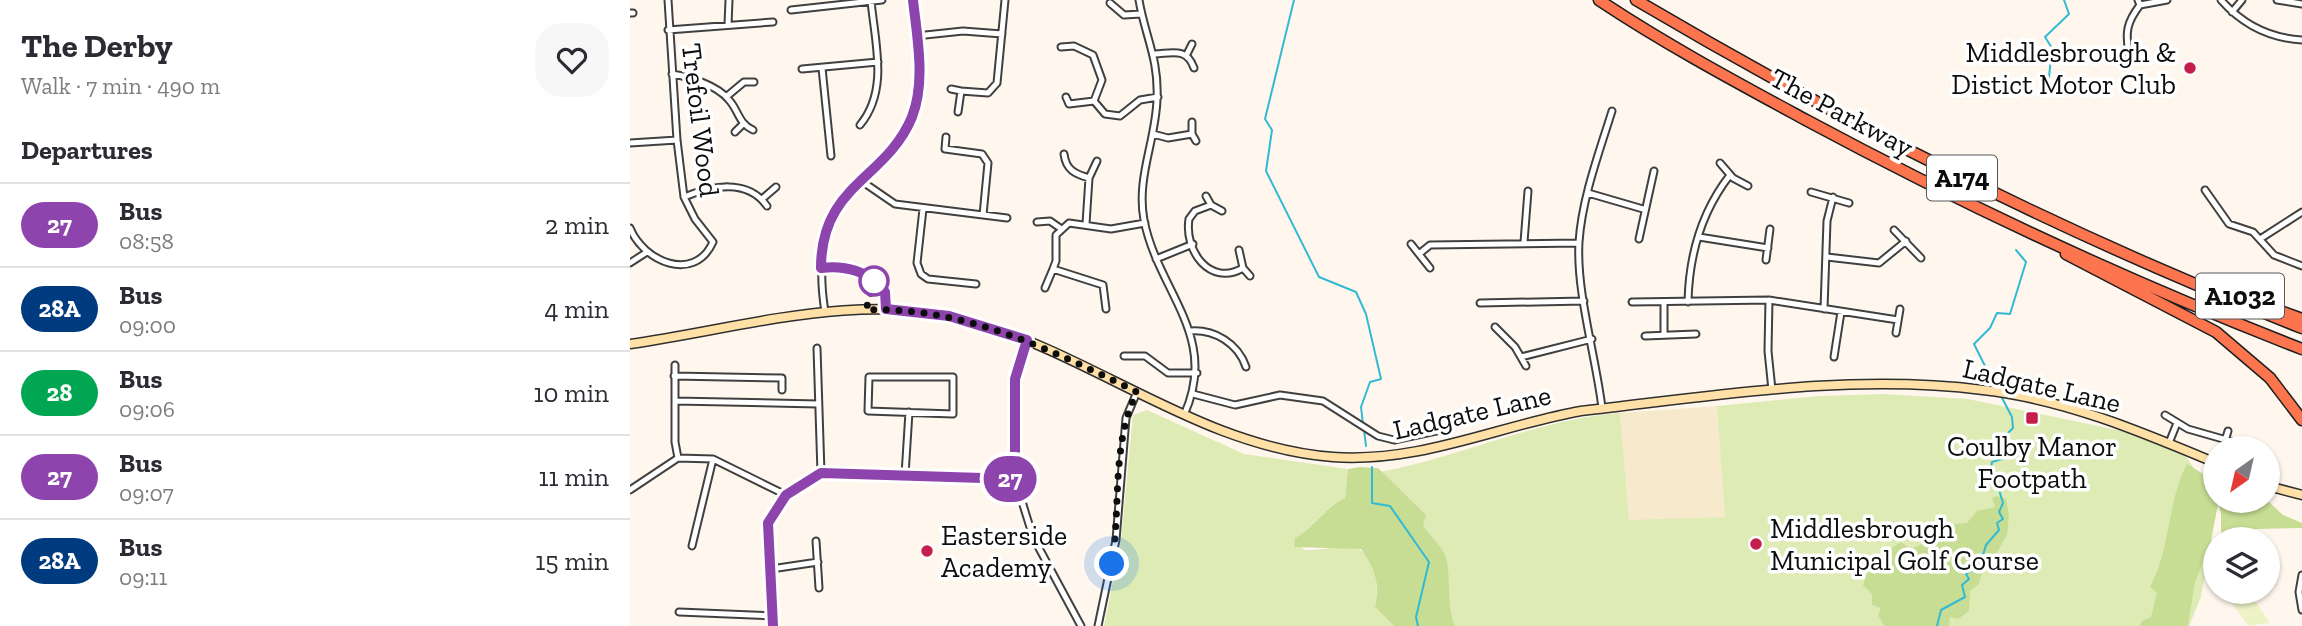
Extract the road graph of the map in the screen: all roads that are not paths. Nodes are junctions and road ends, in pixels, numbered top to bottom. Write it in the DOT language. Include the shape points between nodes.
graph roads {
  1 [pos="668,0"];
  2 [pos="729,0"];
  3 [pos="882,0"];
  4 [pos="913,0"];
  5 [pos="1005,0"];
  6 [pos="1139,0"];
  7 [pos="1599,0"];
  8 [pos="1636,0"];
  9 [pos="2166,0"];
  10 [pos="2221,0"];
  11 [pos="2242,0"];
  12 [pos="2277,0"];
  13 [pos="871,1"];
  14 [pos="840,2"];
  15 [pos="1110,2"];
  16 [pos="2139,2"];
  17 [pos="813,3"];
  18 [pos="2302,4"];
  19 [pos="791,9"];
  20 [pos="1117,10"];
  21 [pos="2232,12"];
  22 [pos="1141,14"];
  23 [pos="1111,16"];
  24 [pos="773,22"];
  25 [pos="728,25"];
  26 [pos="668,30"];
  27 [pos="1002,34"];
  28 [pos="916,36"];
  29 [pos="1074,36"];
  30 [pos="2302,40"];
  31 [pos="1192,44"];
  32 [pos="1074,46"];
  33 [pos="1061,47"];
  34 [pos="2129,53"];
  35 [pos="1155,54"];
  36 [pos="1187,54"];
  37 [pos="877,62"];
  38 [pos="822,68"];
  39 [pos="1194,68"];
  40 [pos="802,69"];
  41 [pos="738,73"];
  42 [pos="672,74"];
  43 [pos="744,82"];
  44 [pos="754,82"];
  45 [pos="951,89"];
  46 [pos="961,90"];
  47 [pos="726,97"];
  48 [pos="1066,97"];
  49 [pos="1158,97"];
  50 [pos="1094,102"];
  51 [pos="1069,104"];
  52 [pos="1612,111"];
  53 [pos="958,112"];
  54 [pos="1064,113"];
  55 [pos="867,115"];
  56 [pos="875,120"];
  57 [pos="1192,122"];
  58 [pos="743,124"];
  59 [pos="860,125"];
  60 [pos="753,130"];
  61 [pos="735,132"];
  62 [pos="1153,134"];
  63 [pos="1192,134"];
  64 [pos="946,137"];
  65 [pos="677,140"];
  66 [pos="1196,141"];
  67 [pos="630,143"];
  68 [pos="840,146"];
  69 [pos="830,147"];
  70 [pos="936,148"];
  71 [pos="945,149"];
  72 [pos="1064,154"];
  73 [pos="831,156"];
  74 [pos="1097,161"];
  75 [pos="1720,163"];
  76 [pos="1654,171"];
  77 [pos="1730,175"];
  78 [pos="1089,178"];
  79 [pos="860,180"];
  80 [pos="1748,186"];
  81 [pos="776,187"];
  82 [pos="2205,190"];
  83 [pos="1528,191"];
  84 [pos="1811,192"];
  85 [pos="1588,193"];
  86 [pos="1206,196"];
  87 [pos="684,197"];
  88 [pos="1833,197"];
  89 [pos="762,199"];
  90 [pos="1849,203"];
  91 [pos="1211,205"];
  92 [pos="768,206"];
  93 [pos="923,209"];
  94 [pos="1643,209"];
  95 [pos="1222,211"];
  96 [pos="2302,212"];
  97 [pos="984,215"];
  98 [pos="1007,218"];
  99 [pos="1037,222"];
  100 [pos="1145,223"];
  101 [pos="1086,224"];
  102 [pos="630,228"];
  103 [pos="1060,228"];
  104 [pos="1770,229"];
  105 [pos="1894,230"];
  106 [pos="1699,237"];
  107 [pos="2040,237"];
  108 [pos="1639,239"];
  109 [pos="2260,239"];
  110 [pos="1906,241"];
  111 [pos="1524,242"];
  112 [pos="1579,243"];
  113 [pos="1193,244"];
  114 [pos="1411,244"];
  115 [pos="1768,248"];
  116 [pos="1239,250"];
  117 [pos="647,252"];
  118 [pos="1419,254"];
  119 [pos="1827,257"];
  120 [pos="1921,258"];
  121 [pos="1156,259"];
  122 [pos="1766,260"];
  123 [pos="630,263"];
  124 [pos="2302,266"];
  125 [pos="1243,268"];
  126 [pos="1430,268"];
  127 [pos="1053,269"];
  128 [pos="1250,276"];
  129 [pos="2177,276"];
  130 [pos="976,284"];
  131 [pos="1045,288"];
  132 [pos="1769,300"];
  133 [pos="1584,301"];
  134 [pos="1633,302"];
  135 [pos="1664,302"];
  136 [pos="1688,302"];
  137 [pos="1480,303"];
  138 [pos="1107,309"];
  139 [pos="1824,309"];
  140 [pos="1900,309"];
  141 [pos="825,312"];
  142 [pos="1841,312"];
  143 [pos="2302,319"];
  144 [pos="1898,320"];
  145 [pos="1495,327"];
  146 [pos="2302,328"];
  147 [pos="1190,331"];
  148 [pos="1896,333"];
  149 [pos="1696,334"];
  150 [pos="1664,335"];
  151 [pos="1645,336"];
  152 [pos="1592,339"];
  153 [pos="1027,340"];
  154 [pos="630,344"];
  155 [pos="817,348"];
  156 [pos="1250,349"];
  157 [pos="2302,349"];
  158 [pos="1241,354"];
  159 [pos="1124,356"];
  160 [pos="1521,357"];
  161 [pos="1835,357"];
  162 [pos="675,365"];
  163 [pos="1526,366"];
  164 [pos="1246,367"];
  165 [pos="1197,373"];
  166 [pos="674,376"];
  167 [pos="782,390"];
  168 [pos="1772,390"];
  169 [pos="1137,392"];
  170 [pos="1193,394"];
  171 [pos="675,401"];
  172 [pos="818,404"];
  173 [pos="1602,408"];
  174 [pos="909,412"];
  175 [pos="1184,415"];
  176 [pos="2165,415"];
  177 [pos="2302,420"];
  178 [pos="2177,423"];
  179 [pos="1450,428"];
  180 [pos="2228,431"];
  181 [pos="2212,436"];
  182 [pos="2226,436"];
  183 [pos="2169,443"];
  184 [pos="2203,457"];
  185 [pos="678,458"];
  186 [pos="713,459"];
  187 [pos="821,473"];
  188 [pos="905,475"];
  189 [pos="1015,479"];
  190 [pos="630,489"];
  191 [pos="2280,490"];
  192 [pos="2285,492"];
  193 [pos="786,495"];
  194 [pos="2302,495"];
  195 [pos="2302,503"];
  196 [pos="816,541"];
  197 [pos="692,546"];
  198 [pos="818,562"];
  199 [pos="771,569"];
  200 [pos="2302,575"];
  201 [pos="819,588"];
  202 [pos="2302,610"];
  203 [pos="679,612"];
  204 [pos="773,616"];
  205 [pos="773,626"];
  206 [pos="1081,626"];
  207 [pos="1098,626"];
  1 -- 26 [label="street, Trefoil Wood"];
  2 -- 25 [label="street"];
  3 -- 13 [label="street"];
  4 -- 28 [label="street"];
  5 -- 27 [label="street"];
  6 -- 22 [label="street"];
  7 -- 107 [label="highway, The Parkway / A174" via="1840,138"];
  8 -- 129 [label="highway, The Parkway / A174" via="1833,113 2012,202"];
  9 -- 16 [label="street"];
  10 -- 21 [label="street"];
  11 -- 21 [label="street"];
  12 -- 18 [label="street"];
  13 -- 14 [label="street"];
  13 -- 37 [label="street"];
  14 -- 17 [label="street"];
  15 -- 20 [label="street"];
  16 -- 34 [label="street" via="2125,33"];
  17 -- 19 [label="street"];
  20 -- 22 [label="street"];
  20 -- 23 [label="street"];
  21 -- 30 [label="street" via="2261,32"];
  22 -- 35 [label="street"];
  24 -- 25 [label="street"];
  25 -- 26 [label="street"];
  26 -- 42 [label="street, Trefoil Wood"];
  27 -- 28 [label="street" via="963,31"];
  27 -- 46 [label="street" via="996,87 988,93"];
  28 -- 79 [label="street" via="919,86 913,115 889,154"];
  29 -- 32 [label="street"];
  31 -- 36 [label="street"];
  32 -- 33 [label="street"];
  32 -- 50 [label="street" via="1093,55 1099,64 1101,90"];
  35 -- 36 [label="street"];
  35 -- 49 [label="street"];
  36 -- 39 [label="street"];
  37 -- 38 [label="street"];
  37 -- 55 [label="street" via="877,90"];
  38 -- 40 [label="street"];
  38 -- 69 [label="street"];
  41 -- 43 [label="street"];
  42 -- 47 [label="street" via="689,77"];
  42 -- 65 [label="street, Trefoil Wood"];
  43 -- 44 [label="street"];
  43 -- 47 [label="street"];
  45 -- 46 [label="street"];
  46 -- 53 [label="street"];
  47 -- 58 [label="street"];
  48 -- 51 [label="street"];
  49 -- 50 [label="street" via="1140,100 1114,117"];
  49 -- 62 [label="street"];
  50 -- 51 [label="street"];
  51 -- 54 [label="street"];
  52 -- 85 [label="street"];
  55 -- 56 [label="street"];
  55 -- 59 [label="street"];
  57 -- 63 [label="street"];
  58 -- 60 [label="street"];
  58 -- 61 [label="street"];
  62 -- 63 [label="street" via="1168,138"];
  62 -- 100 [label="street" via="1142,194"];
  63 -- 66 [label="street"];
  64 -- 71 [label="street"];
  65 -- 67 [label="street"];
  65 -- 87 [label="street, Trefoil Wood"];
  68 -- 69 [label="street"];
  69 -- 73 [label="street"];
  70 -- 71 [label="street"];
  71 -- 97 [label="street" via="977,153 986,159"];
  72 -- 78 [label="street" via="1072,172"];
  74 -- 78 [label="street"];
  75 -- 77 [label="street"];
  76 -- 94 [label="street"];
  77 -- 80 [label="street"];
  77 -- 106 [label="street" via="1707,211"];
  78 -- 101 [label="street"];
  79 -- 93 [label="street" via="885,199"];
  79 -- 141 [label="street" via="837,207 828,229 821,259"];
  81 -- 89 [label="street"];
  82 -- 109 [label="street" via="2224,220"];
  83 -- 111 [label="street"];
  84 -- 88 [label="street"];
  85 -- 94 [label="street"];
  85 -- 112 [label="street"];
  86 -- 91 [label="street"];
  87 -- 89 [label="street" via="725,186"];
  87 -- 117 [label="street, Trefoil Wood" via="712,239 711,247 682,265"];
  88 -- 90 [label="street"];
  88 -- 119 [label="street" via="1827,221"];
  89 -- 92 [label="street"];
  91 -- 95 [label="street"];
  91 -- 113 [label="street" via="1191,215 1188,225"];
  93 -- 97 [label="street"];
  93 -- 130 [label="street" via="917,263 920,274 928,279"];
  94 -- 108 [label="street"];
  96 -- 109 [label="street"];
  97 -- 98 [label="street"];
  99 -- 103 [label="street" via="1050,221"];
  100 -- 101 [label="street" via="1111,229"];
  100 -- 121 [label="street"];
  101 -- 103 [label="street" via="1069,223"];
  102 -- 117 [label="street"];
  103 -- 127 [label="street" via="1054,242"];
  104 -- 115 [label="street"];
  105 -- 110 [label="street"];
  106 -- 115 [label="street"];
  106 -- 136 [label="street"];
  107 -- 157 [label="highway, The Parkway / A174"];
  107 -- 177 [label="highway, A174" via="2077,261 2216,332 2270,378"];
  109 -- 124 [label="street" via="2274,255"];
  110 -- 119 [label="street" via="1879,263"];
  110 -- 120 [label="street"];
  111 -- 112 [label="street"];
  111 -- 118 [label="street" via="1430,245"];
  112 -- 133 [label="street"];
  113 -- 121 [label="street"];
  113 -- 125 [label="street" via="1198,261 1212,273"];
  114 -- 118 [label="street"];
  115 -- 122 [label="street"];
  116 -- 125 [label="street"];
  117 -- 123 [label="street"];
  118 -- 126 [label="street"];
  119 -- 139 [label="street"];
  121 -- 147 [label="street"];
  125 -- 128 [label="street"];
  127 -- 131 [label="street"];
  127 -- 138 [label="street" via="1103,285"];
  129 -- 143 [label="highway, A1032"];
  129 -- 146 [label="highway, The Parkway / A174"];
  132 -- 136 [label="street"];
  132 -- 139 [label="street"];
  132 -- 168 [label="street"];
  133 -- 137 [label="street"];
  133 -- 152 [label="street"];
  134 -- 135 [label="street"];
  135 -- 136 [label="street"];
  135 -- 150 [label="street"];
  139 -- 142 [label="street"];
  140 -- 144 [label="street"];
  141 -- 153 [label="main road, Ladgate Lane" via="927,312"];
  141 -- 154 [label="main road, Ladgate Lane"];
  142 -- 144 [label="street"];
  142 -- 161 [label="street"];
  144 -- 148 [label="street"];
  145 -- 160 [label="street"];
  147 -- 158 [label="street" via="1207,330"];
  147 -- 165 [label="street"];
  149 -- 150 [label="street"];
  150 -- 151 [label="street"];
  152 -- 160 [label="street"];
  152 -- 173 [label="street"];
  153 -- 169 [label="main road, Ladgate Lane"];
  153 -- 189 [label="street" via="1015,379"];
  155 -- 172 [label="street"];
  156 -- 158 [label="street"];
  158 -- 164 [label="street"];
  159 -- 165 [label="street" via="1145,356 1168,373"];
  160 -- 163 [label="street"];
  162 -- 166 [label="street"];
  165 -- 170 [label="street"];
  166 -- 167 [label="street" via="782,378"];
  166 -- 171 [label="street"];
  168 -- 173 [label="main road, Ladgate Lane"];
  168 -- 183 [label="main road, Ladgate Lane" via="1895,383 1985,390 2076,411"];
  169 -- 175 [label="main road, Ladgate Lane"];
  169 -- 207 [label="street" via="1126,418 1116,540"];
  170 -- 175 [label="street"];
  170 -- 179 [label="street" via="1235,405 1280,395 1323,401 1378,436 1402,439"];
  171 -- 172 [label="street"];
  171 -- 185 [label="street"];
  172 -- 187 [label="street"];
  173 -- 175 [label="main road, Ladgate Lane" via="1547,417 1425,452 1352,457 1286,450 1227,434"];
  174 -- 174 [label="street" via="953,414 953,377 869,377 868,411"];
  174 -- 188 [label="street"];
  176 -- 178 [label="street"];
  178 -- 181 [label="street"];
  178 -- 183 [label="street"];
  180 -- 182 [label="street"];
  183 -- 184 [label="main road, Ladgate Lane"];
  185 -- 186 [label="street"];
  185 -- 190 [label="street"];
  186 -- 193 [label="street"];
  186 -- 197 [label="street"];
  187 -- 188 [label="street"];
  187 -- 193 [label="street"];
  188 -- 189 [label="street"];
  189 -- 206 [label="street" via="1033,537"];
  191 -- 192 [label="main road"];
  192 -- 194 [label="main road"];
  192 -- 195 [label="main road"];
  193 -- 199 [label="street" via="768,523"];
  196 -- 198 [label="street"];
  198 -- 199 [label="street"];
  198 -- 201 [label="street"];
  199 -- 204 [label="street"];
  200 -- 202 [label="street"];
  203 -- 204 [label="street"];
  204 -- 205 [label="street"];
}
